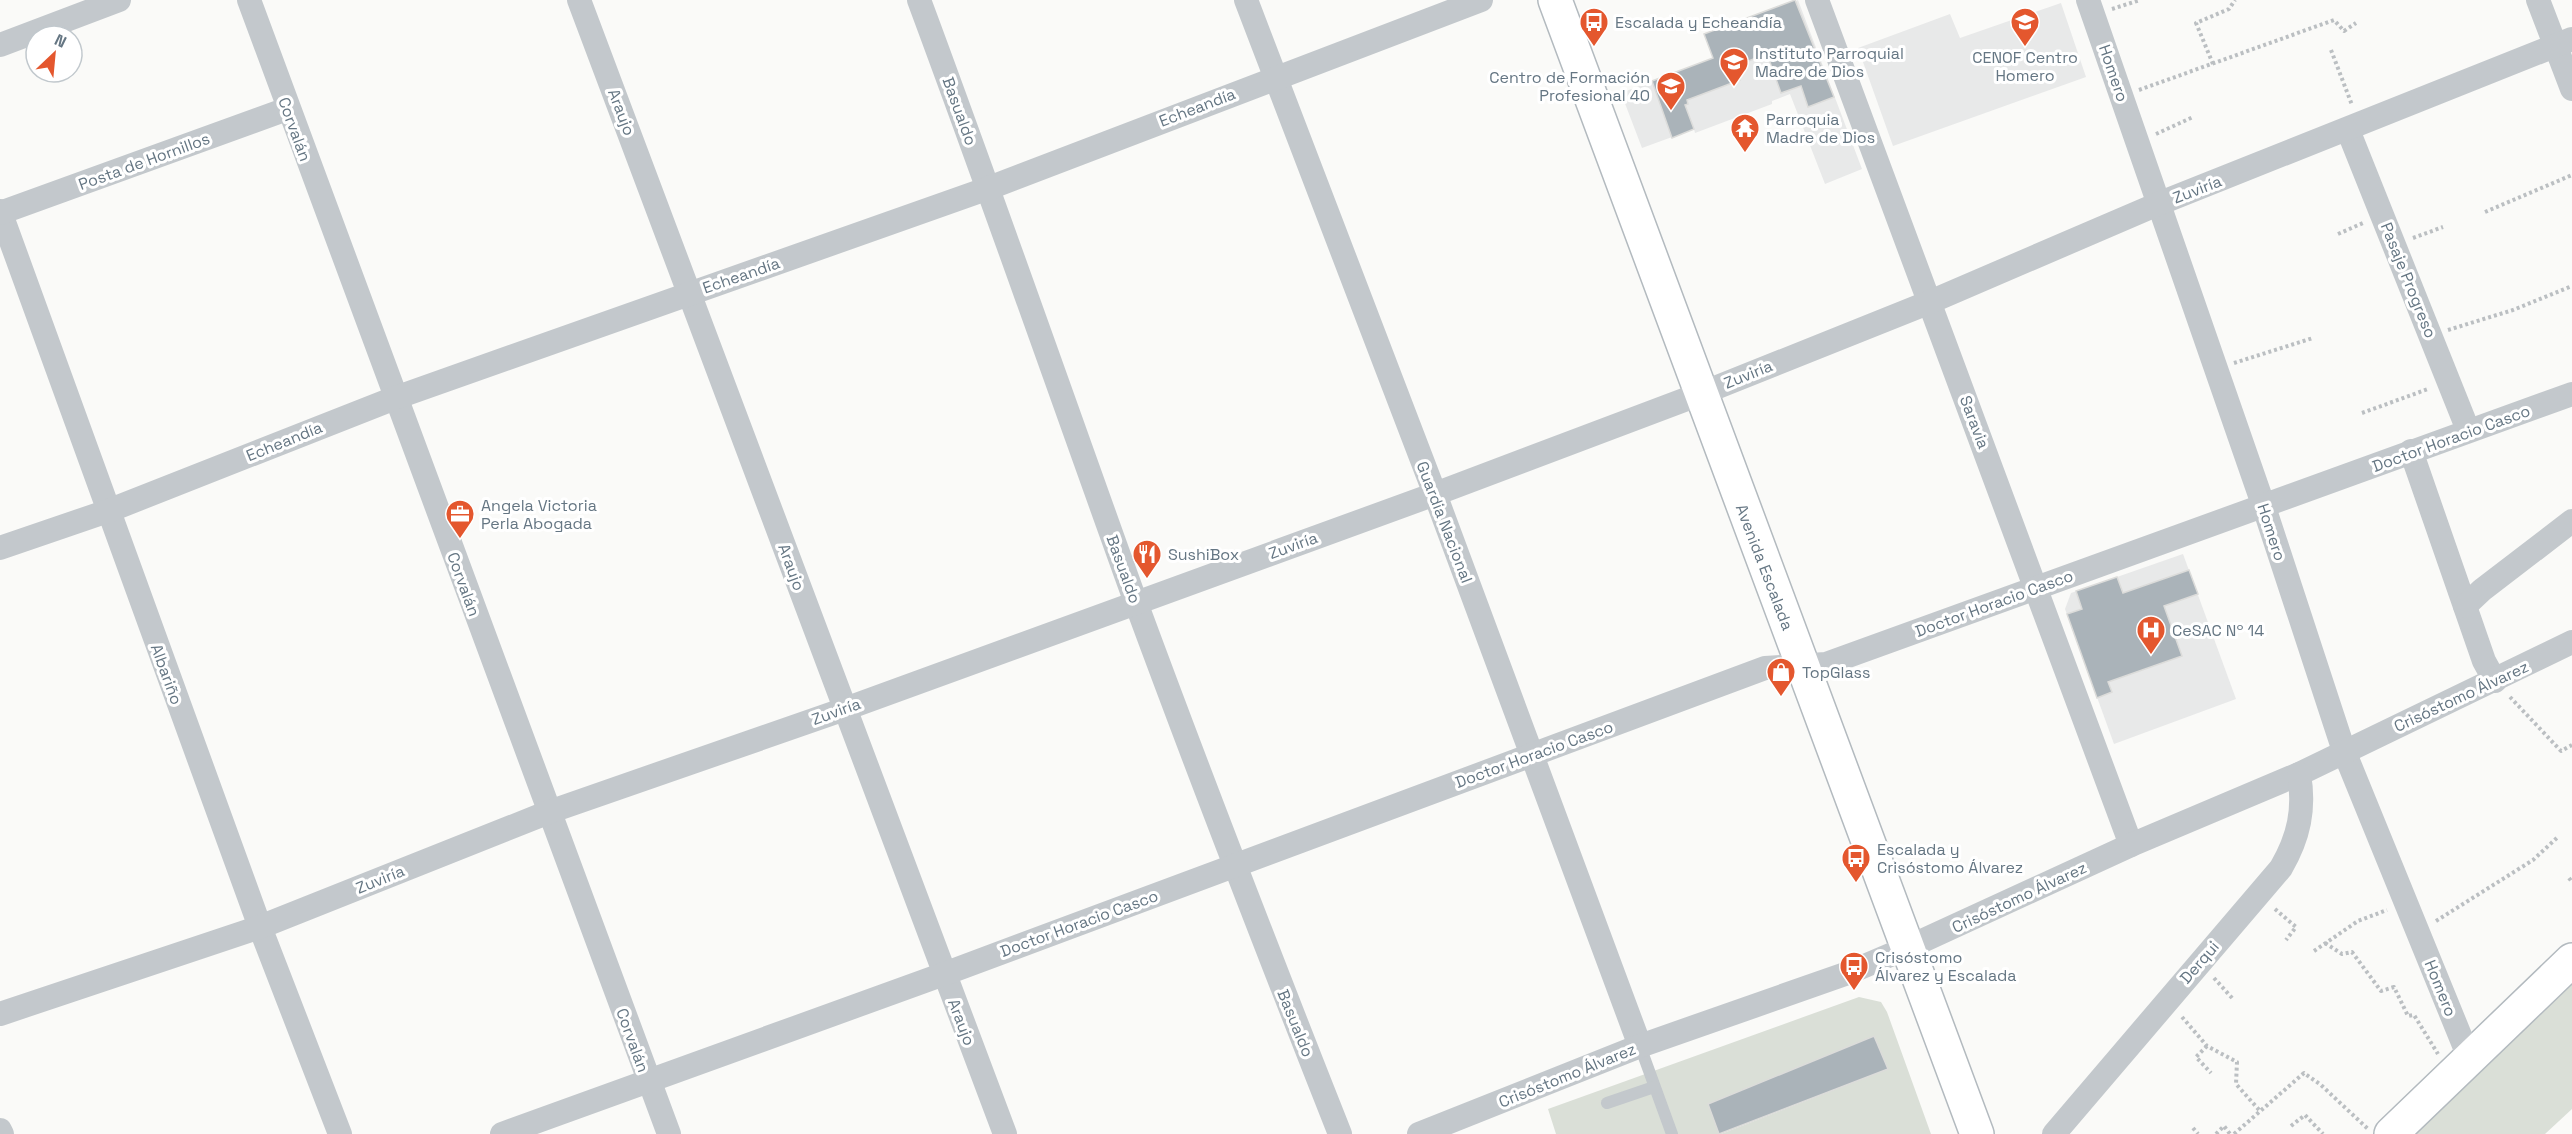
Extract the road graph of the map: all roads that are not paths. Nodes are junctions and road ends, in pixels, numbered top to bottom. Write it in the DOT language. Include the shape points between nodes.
graph roads {
  1 [pos="119,0"];
  2 [pos="249,0"];
  3 [pos="579,0"];
  4 [pos="919,0"];
  5 [pos="1245,0"];
  6 [pos="1480,0"];
  7 [pos="1555,0"];
  8 [pos="1817,0"];
  9 [pos="2538,0"];
  10 [pos="2091,8"];
  11 [pos="2564,42"];
  12 [pos="0,45"];
  13 [pos="1274,77"];
  14 [pos="2572,89"];
  15 [pos="287,109"];
  16 [pos="2354,128"];
  17 [pos="989,188"];
  18 [pos="2158,204"];
  19 [pos="0,212"];
  20 [pos="690,293"];
  21 [pos="1930,302"];
  22 [pos="1700,394"];
  23 [pos="2572,394"];
  24 [pos="395,398"];
  25 [pos="2468,430"];
  26 [pos="2411,451"];
  27 [pos="1435,494"];
  28 [pos="2264,507"];
  29 [pos="108,511"];
  30 [pos="2572,521"];
  31 [pos="0,548"];
  32 [pos="2037,588"];
  33 [pos="1136,601"];
  34 [pos="2465,606"];
  35 [pos="2572,642"];
  36 [pos="1803,666"];
  37 [pos="2495,681"];
  38 [pos="845,709"];
  39 [pos="2344,751"];
  40 [pos="1531,755"];
  41 [pos="2298,774"];
  42 [pos="549,812"];
  43 [pos="2131,845"];
  44 [pos="1234,865"];
  45 [pos="260,927"];
  46 [pos="1909,947"];
  47 [pos="2572,960"];
  48 [pos="944,974"];
  49 [pos="0,1014"];
  50 [pos="1640,1046"];
  51 [pos="2461,1068"];
  52 [pos="648,1082"];
  53 [pos="1654,1087"];
  54 [pos="1606,1103"];
  55 [pos="340,1134"];
  56 [pos="502,1134"];
  57 [pos="669,1134"];
  58 [pos="1005,1134"];
  59 [pos="1340,1134"];
  60 [pos="1419,1134"];
  61 [pos="1672,1134"];
  62 [pos="1977,1134"];
  63 [pos="2054,1134"];
  64 [pos="2391,1134"];
  1 -- 12 [label="street"];
  2 -- 15 [label="street, Corvalán"];
  3 -- 20 [label="street, Araujo"];
  4 -- 17 [label="street, Basualdo"];
  5 -- 13 [label="street, Guardia Nacional"];
  6 -- 13 [label="street, Echeandía"];
  7 -- 22 [label="main road, Avenida Escalada"];
  8 -- 21 [label="street, Saravia"];
  9 -- 11 [label="street"];
  10 -- 18 [label="street, Homero"];
  11 -- 14 [label="street"];
  11 -- 16 [label="street, Zuviría"];
  13 -- 17 [label="street, Echeandía"];
  13 -- 27 [label="street, Guardia Nacional"];
  15 -- 19 [label="street, Posta de Hornillos"];
  15 -- 24 [label="street, Corvalán"];
  16 -- 18 [label="street, Zuviría"];
  16 -- 25 [label="street, Pasaje Progreso"];
  17 -- 20 [label="street, Echeandía"];
  17 -- 33 [label="street, Basualdo"];
  18 -- 21 [label="street, Zuviría"];
  18 -- 28 [label="street, Homero"];
  19 -- 29 [label="street, Albariño"];
  20 -- 24 [label="street, Echeandía"];
  20 -- 38 [label="street, Araujo"];
  21 -- 22 [label="street, Zuviría"];
  21 -- 32 [label="street, Saravia"];
  22 -- 27 [label="street, Zuviría"];
  22 -- 36 [label="main road, Avenida Escalada"];
  23 -- 25 [label="street, Doctor Horacio Casco"];
  24 -- 29 [label="street, Echeandía"];
  24 -- 42 [label="street, Corvalán"];
  25 -- 26 [label="street, Doctor Horacio Casco"];
  26 -- 28 [label="street, Doctor Horacio Casco"];
  26 -- 34 [label="street"];
  27 -- 33 [label="street, Zuviría"];
  27 -- 40 [label="street, Guardia Nacional"];
  28 -- 32 [label="street, Doctor Horacio Casco"];
  28 -- 39 [label="street, Homero"];
  29 -- 31 [label="street, Echeandía"];
  29 -- 45 [label="street, Albariño"];
  30 -- 34 [label="street"];
  32 -- 36 [label="street, Doctor Horacio Casco" via="1826,664"];
  32 -- 43 [label="street, Saravia"];
  33 -- 38 [label="street, Zuviría"];
  33 -- 44 [label="street, Basualdo"];
  34 -- 37 [label="street"];
  35 -- 37 [label="street, Crisóstomo Álvarez"];
  36 -- 40 [label="street, Doctor Horacio Casco" via="1765,668"];
  36 -- 46 [label="main road, Avenida Escalada"];
  37 -- 39 [label="street, Crisóstomo Álvarez"];
  38 -- 42 [label="street, Zuviría"];
  38 -- 48 [label="street, Araujo"];
  39 -- 41 [label="street, Crisóstomo Álvarez"];
  39 -- 51 [label="street, Homero" via="2419,933"];
  40 -- 44 [label="street, Doctor Horacio Casco"];
  40 -- 50 [label="street, Guardia Nacional"];
  41 -- 43 [label="street, Crisóstomo Álvarez"];
  41 -- 63 [label="street, Derqui" via="2301,819 2294,846 2281,868"];
  42 -- 45 [label="street, Zuviría"];
  42 -- 52 [label="street, Corvalán"];
  43 -- 46 [label="street, Crisóstomo Álvarez"];
  44 -- 48 [label="street, Doctor Horacio Casco"];
  44 -- 59 [label="street, Basualdo"];
  45 -- 49 [label="street, Zuviría"];
  45 -- 55 [label="street, Albariño"];
  46 -- 50 [label="street, Crisóstomo Álvarez" via="1848,973"];
  46 -- 62 [label="main road, Avenida Escalada"];
  47 -- 51 [label="main road"];
  48 -- 52 [label="street, Doctor Horacio Casco"];
  48 -- 58 [label="street, Araujo"];
  50 -- 53 [label="lane"];
  50 -- 60 [label="street, Crisóstomo Álvarez"];
  51 -- 64 [label="main road"];
  52 -- 56 [label="street, Doctor Horacio Casco"];
  52 -- 57 [label="street, Corvalán"];
  53 -- 54 [label="lane"];
  53 -- 61 [label="lane"];
}
